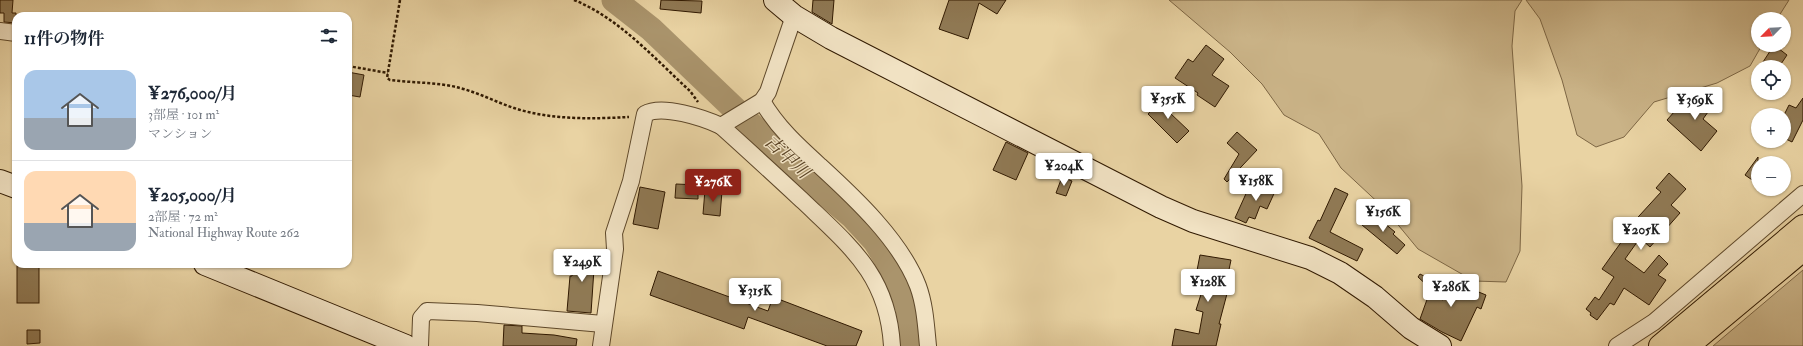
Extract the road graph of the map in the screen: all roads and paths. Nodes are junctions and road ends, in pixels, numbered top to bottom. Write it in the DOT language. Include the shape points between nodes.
graph roads {
  1 [pos="400,0"];
  2 [pos="574,0"];
  3 [pos="775,0"];
  4 [pos="794,16"];
  5 [pos="0,31"];
  6 [pos="12,32"];
  7 [pos="352,67"];
  8 [pos="388,73"];
  9 [pos="756,104"];
  10 [pos="644,119"];
  11 [pos="718,123"];
  12 [pos="0,181"];
  13 [pos="12,186"];
  14 [pos="1803,194"];
  15 [pos="1803,226"];
  16 [pos="1803,250"];
  17 [pos="215,268"];
  18 [pos="603,324"];
  19 [pos="406,346"];
  20 [pos="420,346"];
  21 [pos="601,346"];
  22 [pos="892,346"];
  23 [pos="928,346"];
  24 [pos="1440,346"];
  25 [pos="1617,346"];
  26 [pos="1660,346"];
  27 [pos="1688,346"];
  1 -- 8 [label="path"];
  2 -- 11 [label="path" via="588,6 630,37 690,91"];
  3 -- 4 [label="street"];
  4 -- 9 [label="street" via="768,92"];
  4 -- 24 [label="street" via="831,38 1161,207 1194,221 1310,258 1340,273 1375,297 1411,328"];
  5 -- 6 [label="street"];
  7 -- 8 [label="path"];
  8 -- 10 [label="path" via="387,78 390,80 458,87 536,113 593,119"];
  9 -- 11 [label="street"];
  9 -- 23 [label="street" via="853,196 907,262 918,287 926,321"];
  10 -- 11 [label="street" via="645,114 651,111 671,112"];
  10 -- 18 [label="street" via="631,181 614,233 615,249"];
  11 -- 22 [label="street" via="857,253 874,280 887,310"];
  12 -- 13 [label="street"];
  14 -- 25 [label="street" via="1654,322"];
  15 -- 26 [label="highway"];
  16 -- 27 [label="highway"];
  17 -- 19 [label="street"];
  18 -- 20 [label="street" via="477,313 426,312 421,318"];
  18 -- 21 [label="street"];
}
